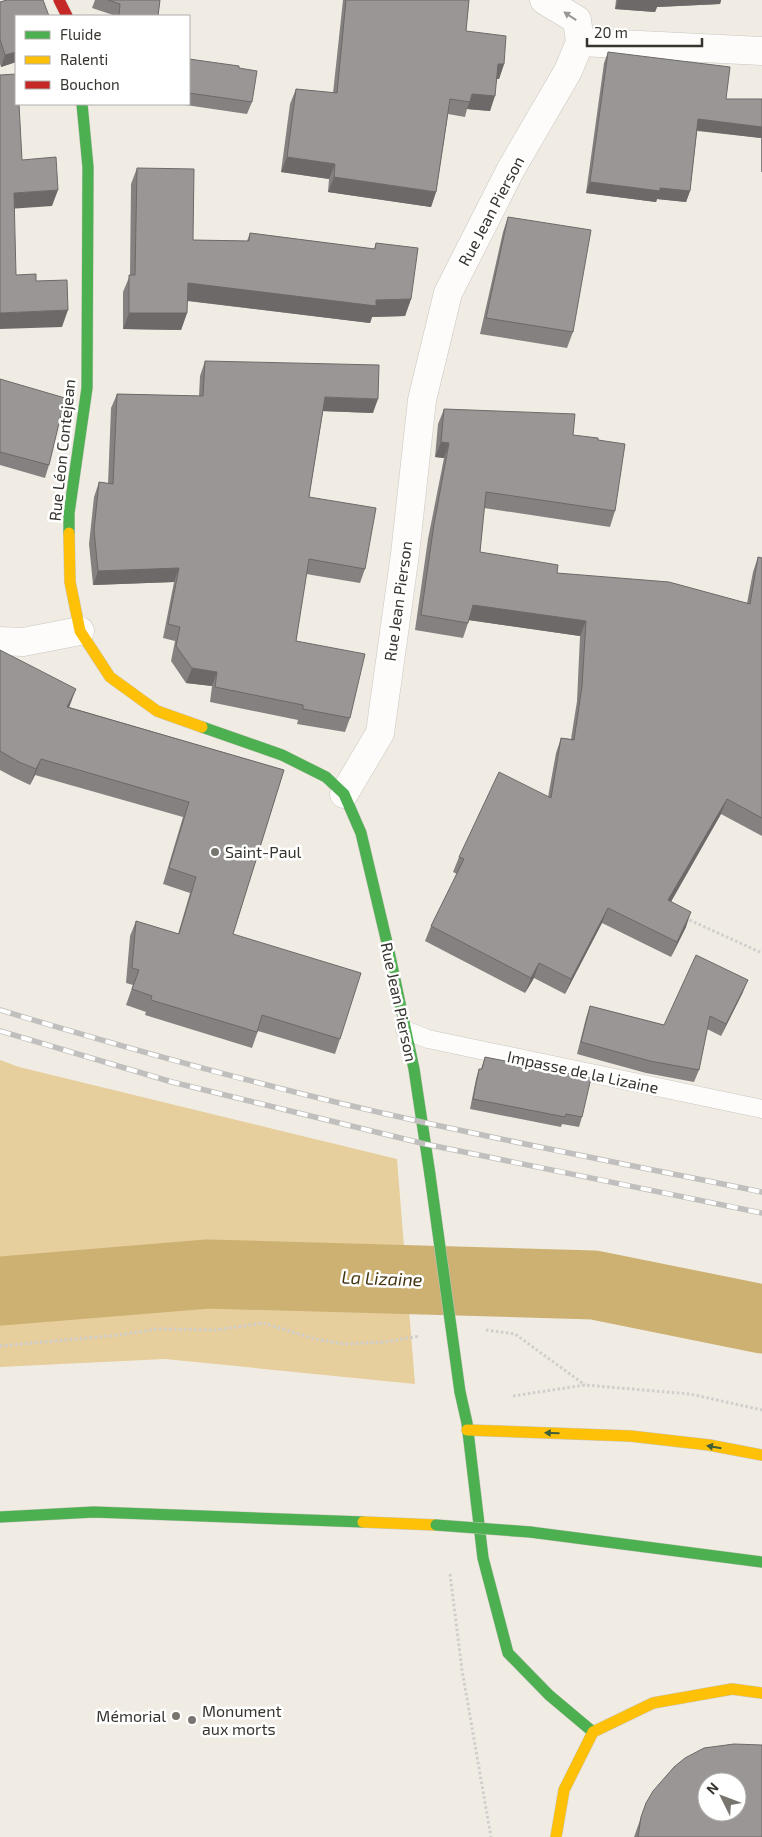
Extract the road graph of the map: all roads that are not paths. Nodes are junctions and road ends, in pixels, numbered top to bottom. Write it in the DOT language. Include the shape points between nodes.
graph roads {
  1 [pos="59,0"];
  2 [pos="544,0"];
  3 [pos="66,15"];
  4 [pos="580,42"];
  5 [pos="762,51"];
  6 [pos="82,105"];
  7 [pos="80,631"];
  8 [pos="0,641"];
  9 [pos="344,794"];
  10 [pos="406,1030"];
  11 [pos="762,1110"];
  12 [pos="467,1430"];
  13 [pos="762,1455"];
  14 [pos="0,1517"];
  15 [pos="762,1562"];
  16 [pos="762,1693"];
  17 [pos="593,1732"];
  18 [pos="556,1837"];
  1 -- 3 [label="street"];
  4 -- 2 [label="street, one-way" via="577,20"];
  4 -- 5 [label="street"];
  4 -- 9 [label="street, Rue Jean Pierson" via="568,71 511,169 448,293 422,400 380,733"];
  6 -- 7 [label="street, Rue Léon Contejean" via="88,166 87,388 69,513 70,582"];
  7 -- 8 [label="street" via="23,642"];
  7 -- 9 [label="street, Rue Léon Contejean" via="110,677 157,711 282,755 326,777"];
  9 -- 10 [label="street, Rue Jean Pierson" via="361,833"];
  10 -- 11 [label="lane, Impasse de la Lizaine" via="428,1039"];
  10 -- 12 [label="street, Rue Jean Pierson, bridge"];
  13 -- 12 [label="street, one-way" via="630,1436"];
  12 -- 17 [label="street, Rue Jean Pierson" via="483,1558 508,1653 549,1695"];
  14 -- 15 [label="street, bridge" via="94,1512 436,1526 530,1532"];
  16 -- 17 [label="street" via="732,1689 653,1703"];
  17 -- 18 [label="street" via="564,1790"];
}
